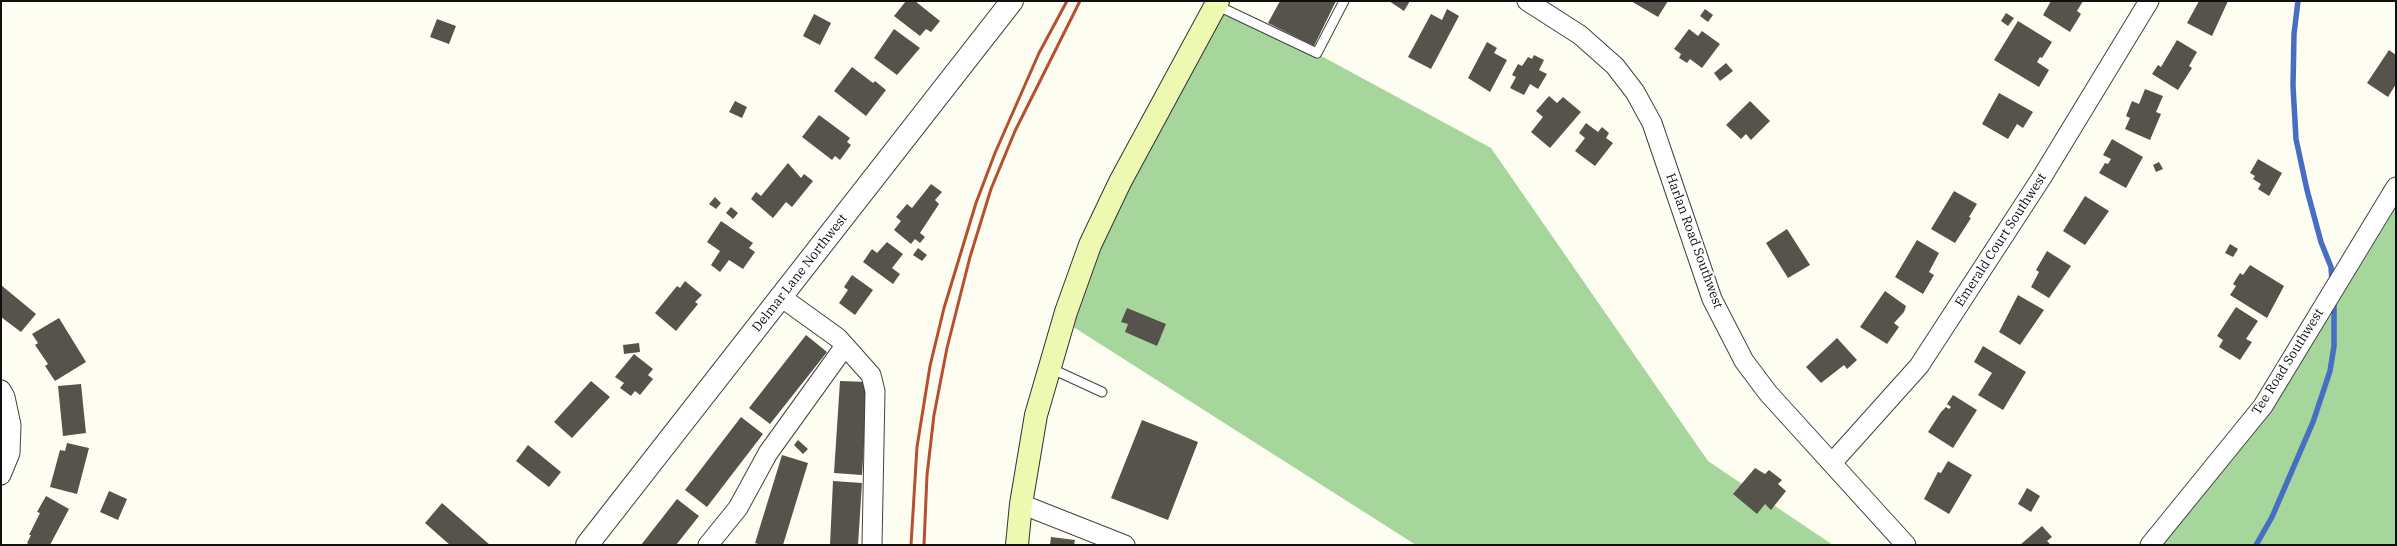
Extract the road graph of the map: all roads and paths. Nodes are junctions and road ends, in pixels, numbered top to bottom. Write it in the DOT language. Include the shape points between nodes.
graph roads {
  1 [pos="1012,1"];
  2 [pos="1344,1"];
  3 [pos="1527,1"];
  4 [pos="2149,1"];
  5 [pos="1213,2"];
  6 [pos="2396,187"];
  7 [pos="781,297"];
  8 [pos="845,346"];
  9 [pos="1050,368"];
  10 [pos="1,390"];
  11 [pos="1102,392"];
  12 [pos="1832,463"];
  13 [pos="1,475"];
  14 [pos="1021,504"];
  15 [pos="587,545"];
  16 [pos="708,545"];
  17 [pos="872,545"];
  18 [pos="1017,545"];
  19 [pos="1125,545"];
  20 [pos="1906,545"];
  21 [pos="2150,545"];
  1 -- 7 [label="street, Delmar Lane Northwest"];
  2 -- 5 [label="lane" via="1317,53"];
  3 -- 12 [label="street, Harlan Road Southwest" via="1580,35 1615,66 1635,92 1652,123 1712,299 1744,361 1768,393"];
  4 -- 12 [label="street, Emerald Court Southwest" via="2042,177 1919,366"];
  5 -- 9 [label="main road" via="1090,245 1066,312"];
  6 -- 21 [label="street, Tee Road Southwest" via="2263,406"];
  7 -- 8 [label="street" via="838,338"];
  7 -- 15 [label="street, Delmar Lane Northwest"];
  8 -- 16 [label="street" via="768,453 738,508"];
  8 -- 17 [label="street" via="871,374 875,391"];
  9 -- 11 [label="lane"];
  9 -- 14 [label="main road" via="1036,416"];
  10 -- 13 [label="street" via="11,425 10,453"];
  12 -- 20 [label="street, Harlan Road Southwest"];
  14 -- 18 [label="main road"];
  14 -- 19 [label="street"];
}
